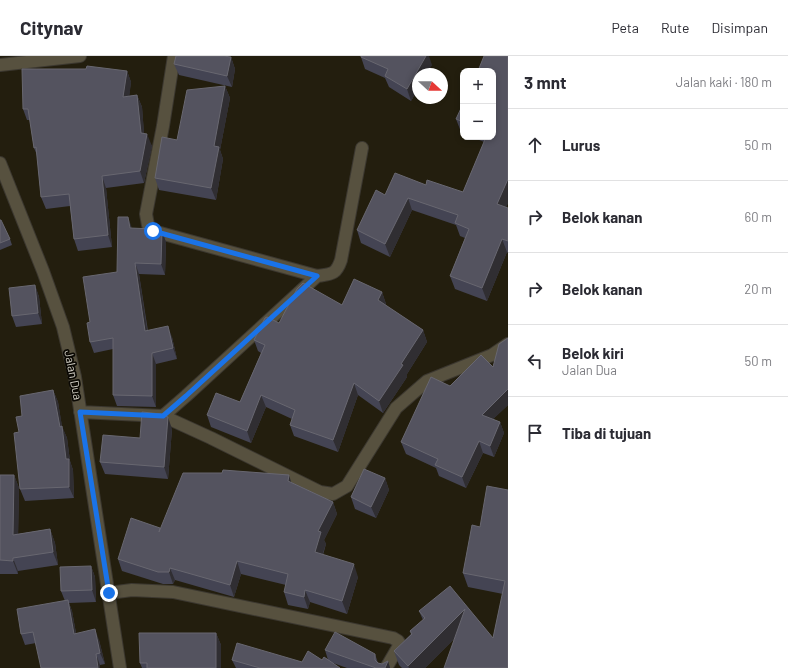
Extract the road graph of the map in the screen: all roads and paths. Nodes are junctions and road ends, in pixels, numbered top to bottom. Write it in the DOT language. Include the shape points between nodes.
graph roads {
  1 [pos="80,56"];
  2 [pos="174,56"];
  3 [pos="0,65"];
  4 [pos="362,148"];
  5 [pos="0,163"];
  6 [pos="317,276"];
  7 [pos="508,344"];
  8 [pos="80,412"];
  9 [pos="163,416"];
  10 [pos="109,593"];
  11 [pos="120,668"];
  12 [pos="386,668"];
  1 -- 3 [label="street"];
  2 -- 6 [label="street" via="146,214 148,225 153,231"];
  4 -- 6 [label="street" via="338,266 332,274"];
  5 -- 8 [label="street, Jalan Dua" via="63,327"];
  6 -- 9 [label="street"];
  7 -- 9 [label="street" via="492,355 427,382 396,408 347,486 334,494 320,492"];
  8 -- 9 [label="street"];
  8 -- 10 [label="street, Jalan Dua"];
  10 -- 11 [label="street, Jalan Dua"];
  10 -- 12 [label="street" via="132,590 173,592 393,638 400,644"];
}
